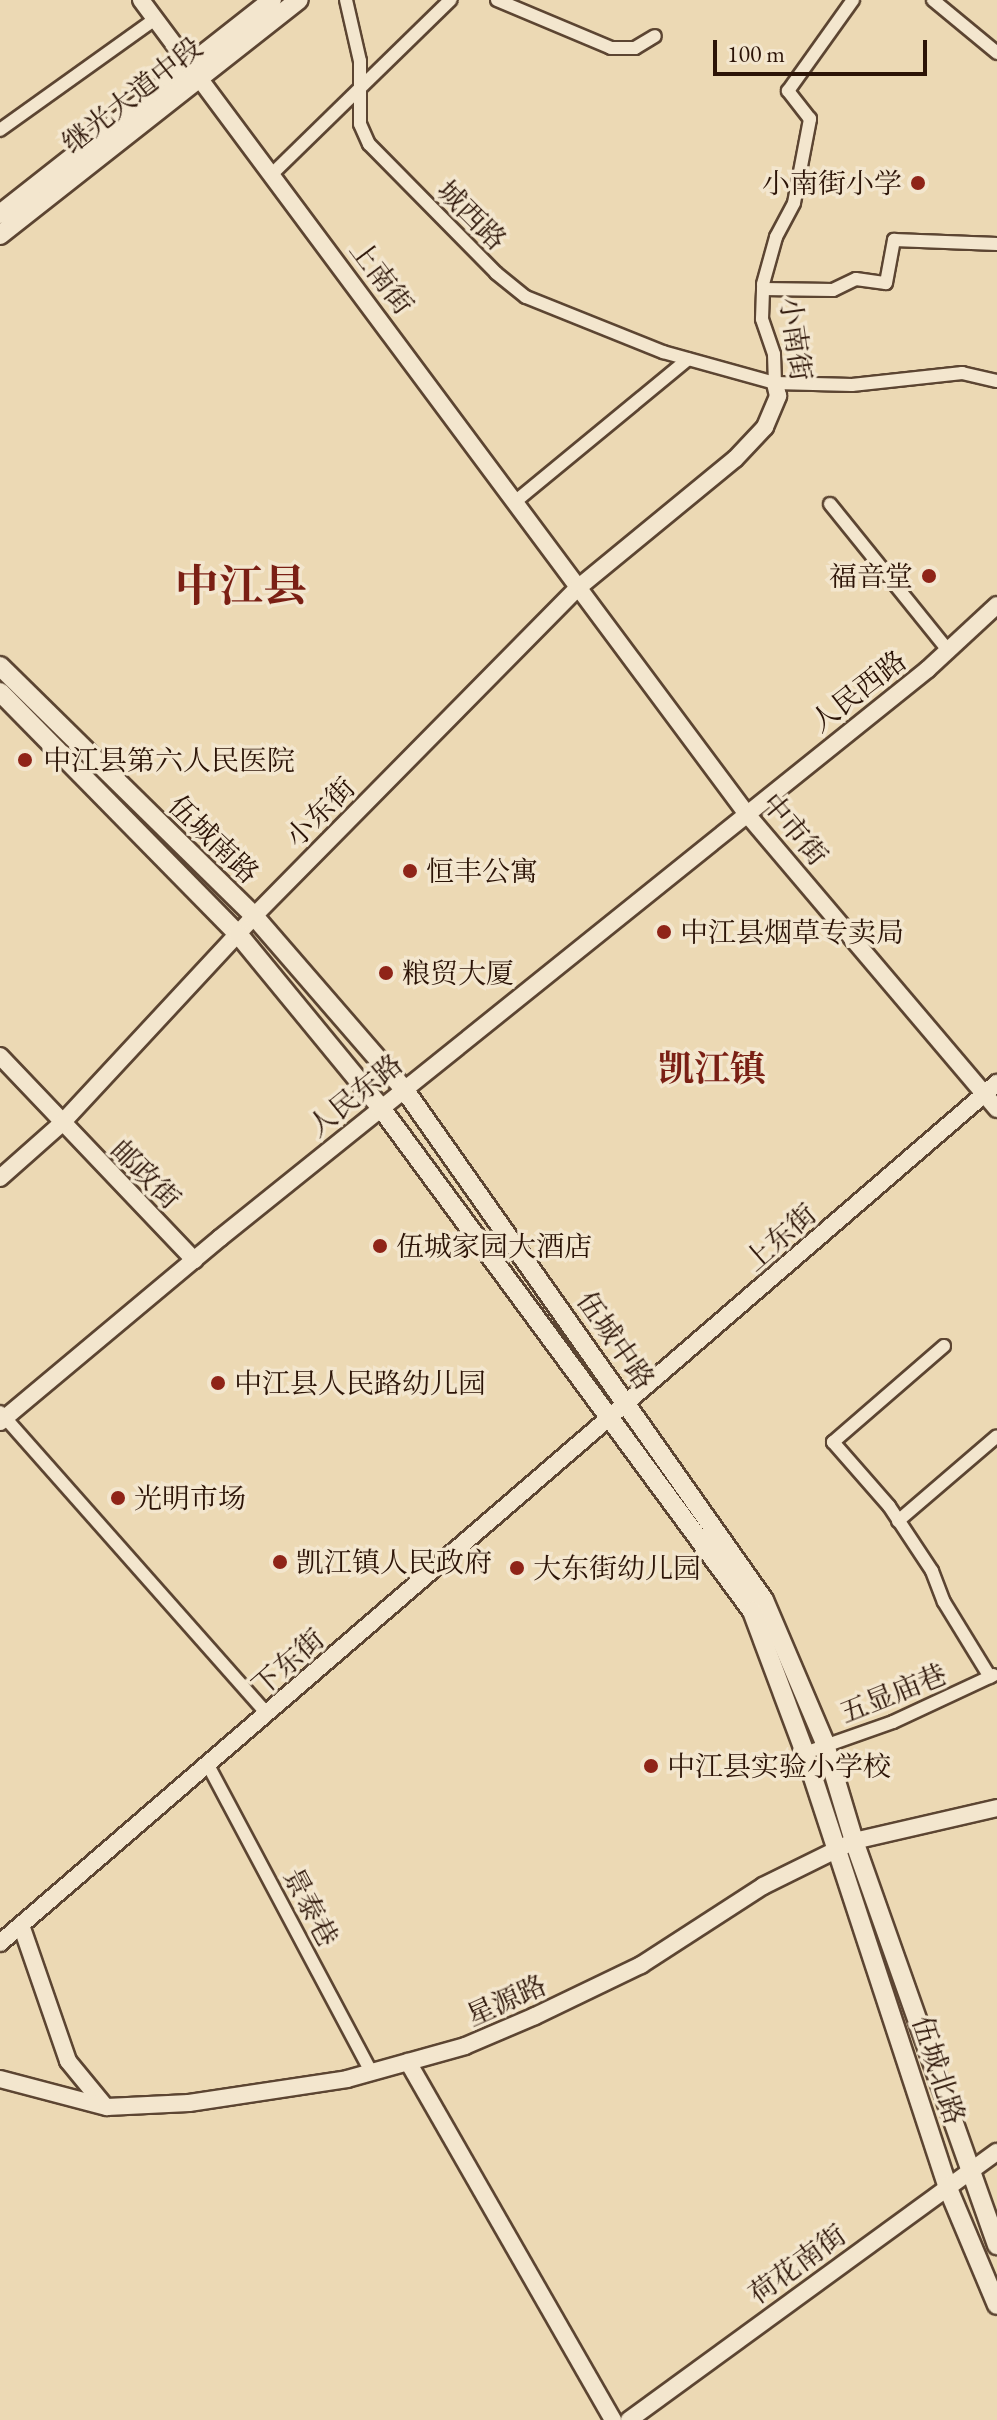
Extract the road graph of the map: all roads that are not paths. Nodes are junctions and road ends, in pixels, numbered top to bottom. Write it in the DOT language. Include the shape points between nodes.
graph roads {
  1 [pos="141,0"];
  2 [pos="272,0"];
  3 [pos="299,0"];
  4 [pos="346,0"];
  5 [pos="450,0"];
  6 [pos="497,0"];
  7 [pos="853,0"];
  8 [pos="933,0"];
  9 [pos="155,19"];
  10 [pos="655,36"];
  11 [pos="997,53"];
  12 [pos="193,71"];
  13 [pos="359,91"];
  14 [pos="0,130"];
  15 [pos="273,173"];
  16 [pos="0,214"];
  17 [pos="0,235"];
  18 [pos="997,244"];
  19 [pos="763,289"];
  20 [pos="688,359"];
  21 [pos="997,381"];
  22 [pos="775,383"];
  23 [pos="516,501"];
  24 [pos="830,504"];
  25 [pos="579,587"];
  26 [pos="997,605"];
  27 [pos="948,650"];
  28 [pos="0,666"];
  29 [pos="0,692"];
  30 [pos="746,813"];
  31 [pos="254,916"];
  32 [pos="238,934"];
  33 [pos="0,1056"];
  34 [pos="991,1088"];
  35 [pos="404,1089"];
  36 [pos="381,1108"];
  37 [pos="997,1109"];
  38 [pos="61,1124"];
  39 [pos="0,1178"];
  40 [pos="194,1260"];
  41 [pos="944,1346"];
  42 [pos="628,1404"];
  43 [pos="2,1417"];
  44 [pos="610,1419"];
  45 [pos="997,1436"];
  46 [pos="898,1521"];
  47 [pos="993,1675"];
  48 [pos="267,1714"];
  49 [pos="825,1746"];
  50 [pos="805,1753"];
  51 [pos="208,1765"];
  52 [pos="997,1808"];
  53 [pos="846,1845"];
  54 [pos="21,1925"];
  55 [pos="0,1943"];
  56 [pos="408,2062"];
  57 [pos="371,2072"];
  58 [pos="0,2079"];
  59 [pos="107,2107"];
  60 [pos="997,2152"];
  61 [pos="968,2170"];
  62 [pos="947,2186"];
  63 [pos="997,2245"];
  64 [pos="997,2305"];
  65 [pos="613,2420"];
  66 [pos="629,2420"];
  1 -- 9 [label="street, 上南街"];
  2 -- 12 [label="main road, 继光大道中段"];
  3 -- 12 [label="main road, 继光大道中段"];
  4 -- 13 [label="street, 城西路" via="360,61"];
  5 -- 13 [label="street"];
  6 -- 10 [label="street" via="611,48 635,48"];
  7 -- 19 [label="street, 小南街" via="788,91 810,119 794,203 776,237"];
  8 -- 11 [label="street"];
  9 -- 12 [label="street, 上南街"];
  9 -- 14 [label="street"];
  12 -- 15 [label="street, 上南街"];
  12 -- 16 [label="main road, 继光大道中段"];
  12 -- 17 [label="main road, 继光大道中段"];
  13 -- 15 [label="street"];
  13 -- 20 [label="street, 城西路" via="360,124 369,144 496,273 547,306"];
  15 -- 23 [label="street, 上南街"];
  18 -- 19 [label="street" via="894,240 886,283 856,279 833,290"];
  19 -- 22 [label="street, 小南街" via="762,319 774,354"];
  20 -- 22 [label="street, 城西路"];
  20 -- 23 [label="street"];
  21 -- 22 [label="street, 城西路" via="962,373 852,385"];
  22 -- 25 [label="street, 小南街" via="778,396 765,427 735,459"];
  23 -- 25 [label="street, 上南街"];
  24 -- 27 [label="street"];
  25 -- 30 [label="street, 中市街"];
  25 -- 31 [label="street, 小东街"];
  26 -- 27 [label="street, 人民西路"];
  27 -- 30 [label="street, 人民西路"];
  28 -- 31 [label="main road, 伍城南路"];
  29 -- 32 [label="main road, 伍城南路"];
  30 -- 34 [label="street, 中市街"];
  30 -- 35 [label="street, 人民东路"];
  31 -- 32 [label="street, 小东街"];
  31 -- 35 [label="main road, 伍城中路"];
  32 -- 36 [label="main road, 伍城中路"];
  32 -- 38 [label="street, 小东街"];
  33 -- 38 [label="street, 邮政街"];
  34 -- 37 [label="street, 中市街"];
  34 -- 42 [label="street, 上东街"];
  35 -- 36 [label="street, 人民东路"];
  35 -- 42 [label="main road, 伍城中路"];
  36 -- 40 [label="street, 人民东路"];
  36 -- 44 [label="main road, 伍城中路"];
  38 -- 39 [label="street, 小东街"];
  38 -- 40 [label="street, 邮政街"];
  40 -- 43 [label="street, 人民东路"];
  41 -- 46 [label="street" via="833,1442"];
  42 -- 44 [label="street, 上东街"];
  42 -- 49 [label="main road, 伍城中路" via="764,1600"];
  43 -- 48 [label="street"];
  44 -- 48 [label="street, 下东街"];
  44 -- 50 [label="main road, 伍城中路" via="752,1611"];
  45 -- 46 [label="street"];
  46 -- 47 [label="street"];
  47 -- 49 [label="street, 五显庙巷" via="893,1722"];
  48 -- 51 [label="street, 下东街"];
  49 -- 50 [label="street, 五显庙巷"];
  49 -- 53 [label="main road, 伍城中路"];
  50 -- 53 [label="main road, 伍城中路"];
  51 -- 54 [label="street, 下东街"];
  51 -- 57 [label="street, 景泰巷"];
  52 -- 53 [label="street, 星源路"];
  53 -- 56 [label="street, 星源路" via="763,1886 641,1965 465,2046"];
  53 -- 61 [label="main road, 伍城北路"];
  53 -- 62 [label="main road, 伍城北路"];
  54 -- 55 [label="street, 下东街"];
  54 -- 59 [label="street" via="68,2061"];
  56 -- 57 [label="street, 星源路"];
  56 -- 65 [label="street"];
  57 -- 59 [label="street, 星源路" via="189,2103"];
  58 -- 59 [label="street, 星源路"];
  60 -- 61 [label="street, 荷花南街"];
  61 -- 62 [label="street, 荷花南街"];
  61 -- 63 [label="main road, 伍城北路"];
  62 -- 64 [label="main road, 伍城北路"];
  62 -- 66 [label="street, 荷花南街"];
}
